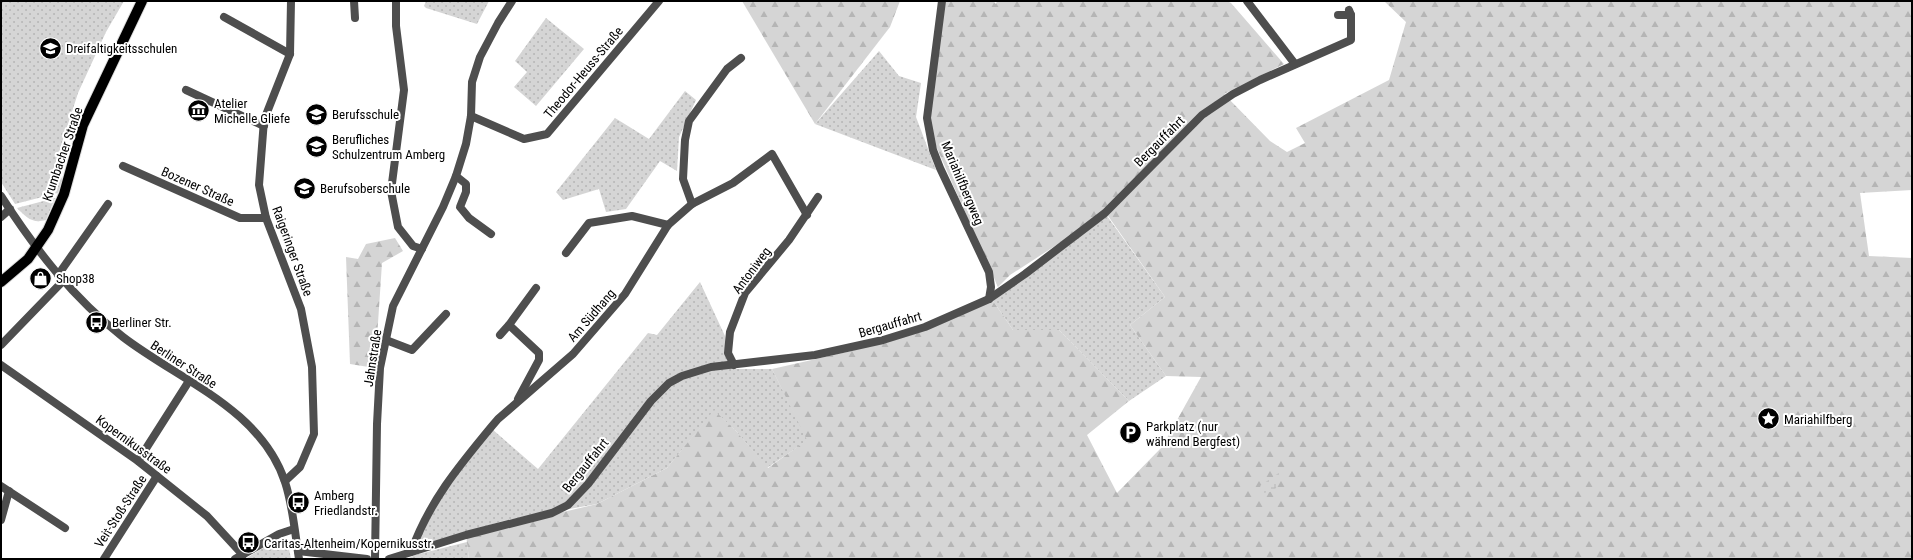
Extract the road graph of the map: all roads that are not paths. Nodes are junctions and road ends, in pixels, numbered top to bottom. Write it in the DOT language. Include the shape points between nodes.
graph roads {
  1 [pos="142,1"];
  2 [pos="291,1"];
  3 [pos="354,1"];
  4 [pos="396,1"];
  5 [pos="512,1"];
  6 [pos="659,1"];
  7 [pos="942,1"];
  8 [pos="1247,1"];
  9 [pos="1338,15"];
  10 [pos="224,17"];
  11 [pos="355,18"];
  12 [pos="290,54"];
  13 [pos="741,58"];
  14 [pos="1295,64"];
  15 [pos="186,90"];
  16 [pos="472,116"];
  17 [pos="264,126"];
  18 [pos="123,166"];
  19 [pos="456,176"];
  20 [pos="1,196"];
  21 [pos="818,198"];
  22 [pos="108,204"];
  23 [pos="692,204"];
  24 [pos="10,209"];
  25 [pos="807,215"];
  26 [pos="1,217"];
  27 [pos="266,218"];
  28 [pos="668,225"];
  29 [pos="491,234"];
  30 [pos="37,248"];
  31 [pos="422,249"];
  32 [pos="566,252"];
  33 [pos="61,278"];
  34 [pos="1,282"];
  35 [pos="536,288"];
  36 [pos="989,299"];
  37 [pos="446,314"];
  38 [pos="509,325"];
  39 [pos="500,335"];
  40 [pos="386,340"];
  41 [pos="1,345"];
  42 [pos="1,365"];
  43 [pos="734,365"];
  44 [pos="189,381"];
  45 [pos="515,405"];
  46 [pos="138,460"];
  47 [pos="157,476"];
  48 [pos="285,481"];
  49 [pos="1,486"];
  50 [pos="8,491"];
  51 [pos="1,520"];
  52 [pos="65,528"];
  53 [pos="294,529"];
  54 [pos="411,552"];
  55 [pos="299,555"];
  56 [pos="239,557"];
  57 [pos="104,559"];
  58 [pos="367,559"];
  59 [pos="375,559"];
  60 [pos="389,559"];
  1 -- 30 [label="main road, Krumbacher Straße" via="83,125 59,207"];
  2 -- 12 [label="street, Raigeringer Straße"];
  3 -- 11 [label="street"];
  4 -- 31 [label="street" via="396,26 404,90 391,191 398,227 413,246"];
  5 -- 16 [label="street, Jahnstraße" via="480,57 472,82"];
  6 -- 16 [label="street, Theodor-Heuss-Straße" via="547,134 524,139"];
  7 -- 36 [label="street, Mariahilfbergweg" via="927,118 933,150 940,168 989,272"];
  8 -- 14 [label="street"];
  9 -- 14 [label="street, Bergauffahrt" via="1350,13 1351,40"];
  10 -- 12 [label="street"];
  12 -- 17 [label="street, Raigeringer Straße" via="264,120"];
  13 -- 23 [label="street" via="727,69 689,121 683,178"];
  14 -- 36 [label="street, Bergauffahrt" via="1233,94 1202,115 1105,213"];
  15 -- 17 [label="street"];
  16 -- 19 [label="street, Jahnstraße"];
  17 -- 27 [label="street, Raigeringer Straße" via="259,185"];
  18 -- 27 [label="street, Bozener Straße" via="240,218"];
  19 -- 29 [label="street" via="466,184 466,192 460,207 469,218"];
  19 -- 31 [label="street, Jahnstraße"];
  20 -- 24 [label="street, Berliner Straße"];
  21 -- 25 [label="street, Antoniweg"];
  22 -- 33 [label="street"];
  23 -- 25 [label="street, Am Südhang" via="733,183 772,154"];
  23 -- 28 [label="street, Am Südhang"];
  24 -- 26 [label="street"];
  24 -- 30 [label="street, Berliner Straße"];
  25 -- 43 [label="street, Antoniweg" via="745,293 730,332 728,353"];
  27 -- 48 [label="street, Raigeringer Straße" via="301,309 312,367 314,434 300,467"];
  28 -- 32 [label="street" via="632,216 589,223"];
  28 -- 45 [label="street, Am Südhang" via="625,294 573,354"];
  30 -- 33 [label="street, Berliner Straße" via="48,265"];
  30 -- 34 [label="main road, Krumbacher Straße"];
  31 -- 40 [label="street, Jahnstraße" via="394,306"];
  33 -- 41 [label="street"];
  33 -- 44 [label="street, Berliner Straße" via="98,316 122,336"];
  35 -- 38 [label="street"];
  36 -- 43 [label="street, Bergauffahrt" via="925,327 882,340 815,355"];
  37 -- 40 [label="street" via="412,350"];
  38 -- 39 [label="street"];
  38 -- 45 [label="street, Am Südhang" via="540,353 539,360"];
  40 -- 59 [label="street, Jahnstraße" via="380,368 377,424"];
  42 -- 46 [label="street, Kopernikusstraße"];
  43 -- 54 [label="street, Bergauffahrt" via="697,370 670,383 646,407 588,484 568,504 552,513 466,534"];
  44 -- 46 [label="street"];
  44 -- 48 [label="street, Berliner Straße" via="242,418 253,429 272,456"];
  45 -- 54 [label="street, Am Südhang" via="498,418 445,485 421,526"];
  46 -- 47 [label="street, Kopernikusstraße"];
  47 -- 56 [label="street, Kopernikusstraße" via="207,516"];
  47 -- 57 [label="street, Veit-Stoß-Straße"];
  48 -- 53 [label="street, Berliner Straße"];
  49 -- 50 [label="street"];
  50 -- 51 [label="street"];
  50 -- 52 [label="street"];
  53 -- 55 [label="street, Berliner Straße"];
  53 -- 56 [label="street" via="279,534"];
  54 -- 60 [label="street, Bergauffahrt"];
  55 -- 58 [label="street"];
}
